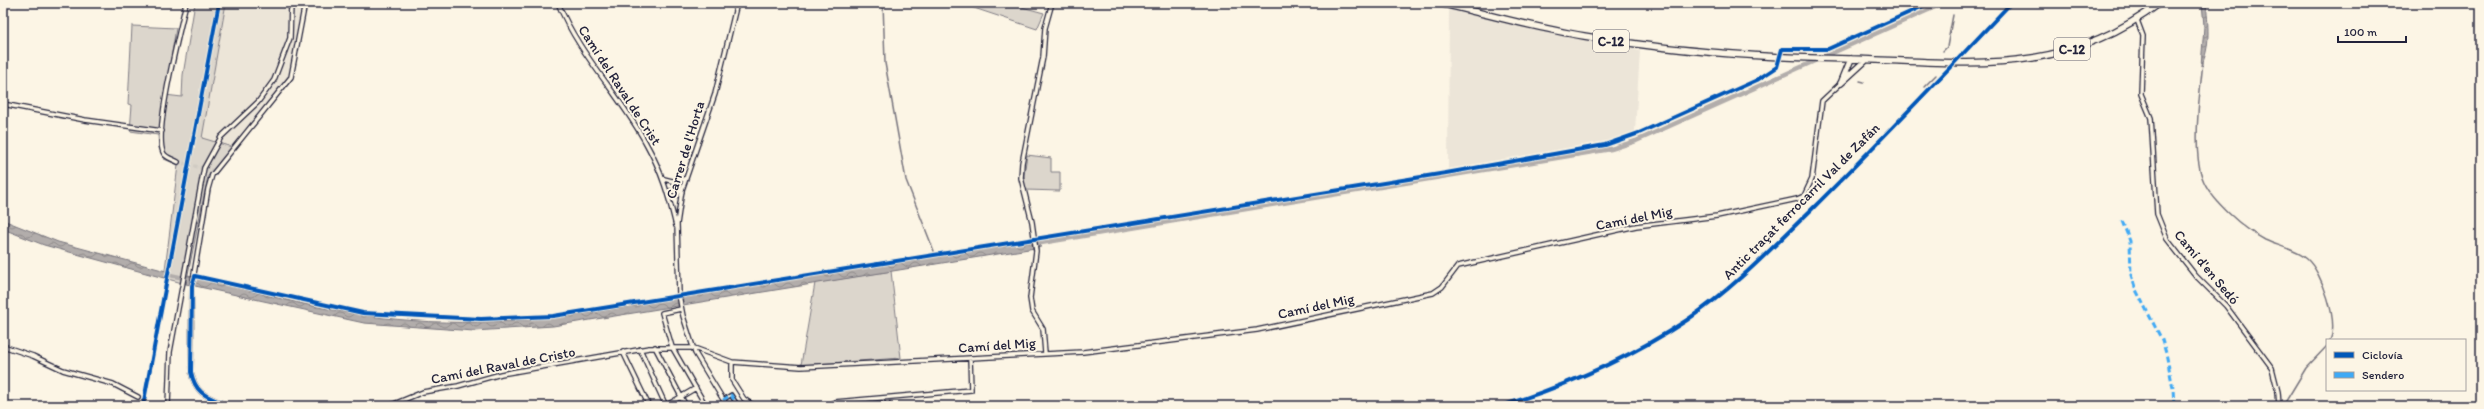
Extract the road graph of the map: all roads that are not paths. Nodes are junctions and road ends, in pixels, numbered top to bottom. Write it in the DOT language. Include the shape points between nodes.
graph roads {
  1 [pos="186,3"];
  2 [pos="291,3"];
  3 [pos="305,3"];
  4 [pos="558,3"];
  5 [pos="737,3"];
  6 [pos="1052,3"];
  7 [pos="1439,3"];
  8 [pos="2160,3"];
  9 [pos="2137,20"];
  10 [pos="1841,59"];
  11 [pos="1852,59"];
  12 [pos="1865,61"];
  13 [pos="1856,68"];
  14 [pos="1846,69"];
  15 [pos="1841,83"];
  16 [pos="3,104"];
  17 [pos="162,131"];
  18 [pos="178,162"];
  19 [pos="664,178"];
  20 [pos="686,178"];
  21 [pos="673,182"];
  22 [pos="668,191"];
  23 [pos="682,191"];
  24 [pos="677,231"];
  25 [pos="681,307"];
  26 [pos="3,346"];
  27 [pos="672,347"];
  28 [pos="655,348"];
  29 [pos="694,348"];
  30 [pos="640,349"];
  31 [pos="623,352"];
  32 [pos="1045,353"];
  33 [pos="970,358"];
  34 [pos="732,362"];
  35 [pos="696,388"];
  36 [pos="681,396"];
  37 [pos="138,397"];
  38 [pos="887,398"];
  39 [pos="723,400"];
  40 [pos="168,406"];
  41 [pos="229,406"];
  42 [pos="389,406"];
  43 [pos="649,406"];
  44 [pos="666,406"];
  45 [pos="686,406"];
  46 [pos="706,406"];
  47 [pos="727,406"];
  48 [pos="738,406"];
  49 [pos="754,406"];
  50 [pos="826,406"];
  51 [pos="888,406"];
  52 [pos="2279,406"];
  1 -- 17 [label="street" via="165,100"];
  2 -- 40 [label="street" via="290,38 274,80 258,102 222,137 204,168 170,352"];
  3 -- 41 [label="street" via="292,77 210,179 192,286 191,372 193,383 201,393"];
  4 -- 19 [label="street, Camí del Raval de Crist" via="573,33 647,144"];
  5 -- 20 [label="street, Carrer de l'Horta" via="716,89"];
  6 -- 32 [label="street" via="1045,28 1043,57 1021,178 1036,249 1030,298 1032,311 1043,329"];
  7 -- 10 [label="main road, C-12" via="1582,36 1633,44 1710,53"];
  8 -- 9 [label="main road, C-12"];
  9 -- 12 [label="main road, C-12" via="2083,46 2028,60 1998,63"];
  9 -- 52 [label="street, Camí d'en Sedó" via="2143,36 2141,94 2151,118 2157,214 2167,239 2196,276 2230,312 2272,368"];
  10 -- 11 [label="main road, C-12"];
  10 -- 14 [label="main road"];
  11 -- 12 [label="main road, C-12"];
  11 -- 13 [label="main road"];
  11 -- 14 [label="main road"];
  12 -- 13 [label="main road"];
  13 -- 14 [label="main road"];
  13 -- 15 [label="main road"];
  14 -- 15 [label="main road"];
  15 -- 32 [label="street, Camí del Mig" via="1822,101 1812,179 1804,196 1797,199 1717,216 1636,226 1458,266 1442,287 1433,293 1337,314 1258,330 1108,350"];
  16 -- 17 [label="street" via="85,120"];
  17 -- 18 [label="street" via="163,152"];
  19 -- 21 [label="street"];
  19 -- 22 [label="street, Camí del Raval de Crist"];
  20 -- 21 [label="street"];
  20 -- 23 [label="street, Carrer de l'Horta"];
  21 -- 23 [label="street"];
  22 -- 23 [label="street"];
  22 -- 24 [label="street, Camí del Raval de Crist"];
  23 -- 24 [label="street, Carrer de l'Horta"];
  24 -- 25 [label="street, Carrer de l'Horta"];
  25 -- 27 [label="street" via="662,313"];
  25 -- 29 [label="street, Carrer de l'Horta"];
  26 -- 37 [label="street" via="63,370 113,384"];
  27 -- 28 [label="street, Camí del Mig"];
  27 -- 29 [label="street, Camí del Mig"];
  27 -- 35 [label="street"];
  28 -- 30 [label="street, Camí del Raval de Cristo"];
  28 -- 36 [label="street"];
  29 -- 34 [label="street, Camí del Mig"];
  29 -- 39 [label="street, Carrer de l'Horta"];
  30 -- 31 [label="street, Camí del Raval de Cristo"];
  30 -- 44 [label="street"];
  31 -- 42 [label="street, Camí del Raval de Cristo" via="501,374 473,383 423,392"];
  31 -- 43 [label="street"];
  32 -- 33 [label="street, Camí del Mig"];
  33 -- 34 [label="street, Camí del Mig" via="802,367"];
  33 -- 38 [label="street" via="971,390"];
  34 -- 49 [label="street" via="732,380 744,400"];
  35 -- 36 [label="street"];
  35 -- 46 [label="street"];
  36 -- 44 [label="street"];
  36 -- 45 [label="street"];
  38 -- 50 [label="street" via="835,402"];
  38 -- 51 [label="street"];
  39 -- 47 [label="street, Carrer de l'Horta"];
  39 -- 48 [label="street" via="731,395"];
}
